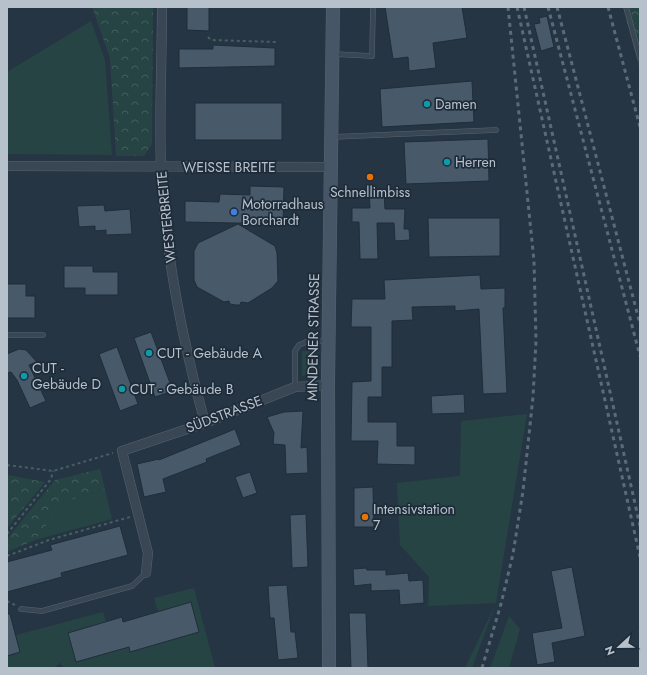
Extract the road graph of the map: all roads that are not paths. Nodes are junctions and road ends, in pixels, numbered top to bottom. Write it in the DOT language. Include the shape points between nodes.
graph roads {
  1 [pos="162,7"];
  2 [pos="333,7"];
  3 [pos="373,7"];
  4 [pos="626,7"];
  5 [pos="332,54"];
  6 [pos="640,58"];
  7 [pos="496,130"];
  8 [pos="331,137"];
  9 [pos="7,166"];
  10 [pos="161,167"];
  11 [pos="331,167"];
  12 [pos="7,335"];
  13 [pos="43,335"];
  14 [pos="329,341"];
  15 [pos="328,384"];
  16 [pos="296,387"];
  17 [pos="205,423"];
  18 [pos="146,573"];
  19 [pos="21,609"];
  20 [pos="329,668"];
  1 -- 10 [label="street, WESTERBREITE"];
  2 -- 5 [label="main road, MINDENER STRASSE"];
  3 -- 5 [label="lane" via="372,56"];
  4 -- 6 [label="lane"];
  5 -- 8 [label="main road, MINDENER STRASSE"];
  7 -- 8 [label="lane"];
  8 -- 11 [label="main road, MINDENER STRASSE"];
  9 -- 10 [label="street, WEISSE BREITE"];
  10 -- 11 [label="street, WEISSE BREITE"];
  10 -- 17 [label="street, WESTERBREITE" via="176,306"];
  11 -- 14 [label="main road, MINDENER STRASSE"];
  12 -- 13 [label="lane"];
  14 -- 15 [label="main road, MINDENER STRASSE"];
  14 -- 16 [label="lane" via="306,342 299,345 295,351"];
  15 -- 16 [label="street, SÜDSTRASSE"];
  15 -- 20 [label="main road, MINDENER STRASSE"];
  16 -- 17 [label="street, SÜDSTRASSE"];
  17 -- 18 [label="street, SÜDSTRASSE" via="122,451 148,553"];
  18 -- 19 [label="lane" via="132,586 42,611"];
}
